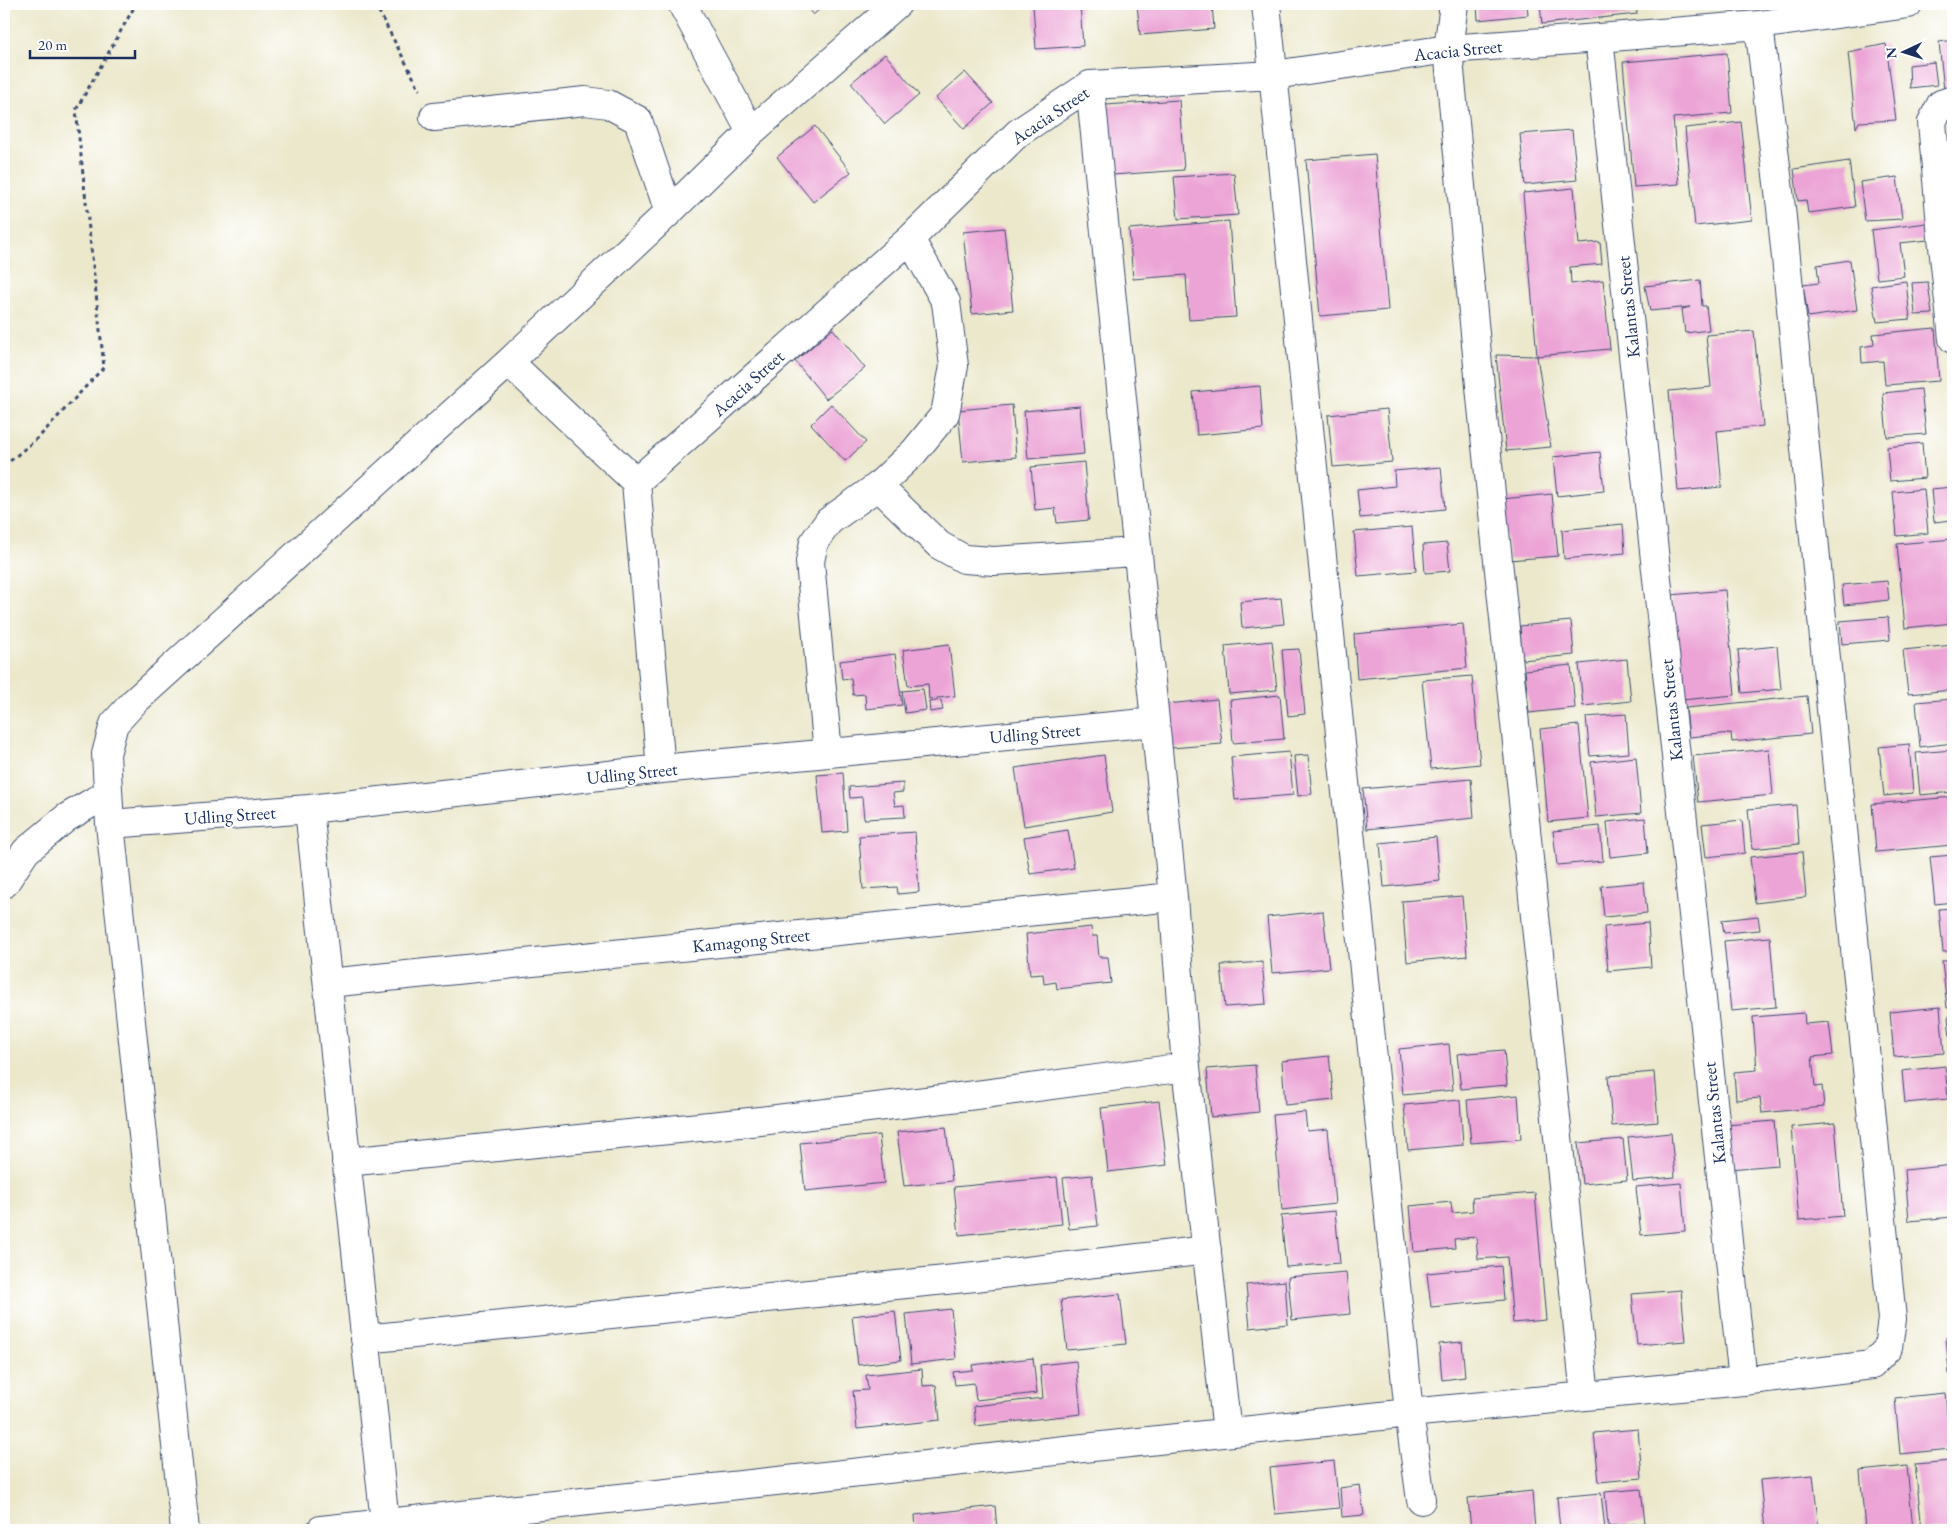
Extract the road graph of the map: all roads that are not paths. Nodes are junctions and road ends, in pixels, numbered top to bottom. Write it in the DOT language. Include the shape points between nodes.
graph roads {
  1 [pos="682,4"];
  2 [pos="897,4"];
  3 [pos="1266,4"];
  4 [pos="1454,4"];
  5 [pos="1908,4"];
  6 [pos="1759,25"];
  7 [pos="1599,38"];
  8 [pos="1448,48"];
  9 [pos="1274,74"];
  10 [pos="1090,85"];
  11 [pos="1953,100"];
  12 [pos="434,117"];
  13 [pos="751,132"];
  14 [pos="669,212"];
  15 [pos="1947,236"];
  16 [pos="910,239"];
  17 [pos="1953,339"];
  18 [pos="509,362"];
  19 [pos="636,482"];
  20 [pos="878,486"];
  21 [pos="1136,552"];
  22 [pos="1155,722"];
  23 [pos="828,753"];
  24 [pos="661,770"];
  25 [pos="108,793"];
  26 [pos="309,809"];
  27 [pos="110,824"];
  28 [pos="4,884"];
  29 [pos="1173,897"];
  30 [pos="328,984"];
  31 [pos="1186,1068"];
  32 [pos="346,1162"];
  33 [pos="1207,1250"];
  34 [pos="365,1339"];
  35 [pos="1743,1381"];
  36 [pos="1585,1396"];
  37 [pos="1409,1413"];
  38 [pos="1227,1432"];
  39 [pos="1421,1500"];
  40 [pos="386,1523"];
  41 [pos="185,1530"];
  42 [pos="321,1530"];
  1 -- 13 [label="street"];
  2 -- 13 [label="street"];
  3 -- 9 [label="street"];
  4 -- 8 [label="street"];
  5 -- 6 [label="street, Acacia Street"];
  6 -- 7 [label="street, Acacia Street"];
  6 -- 35 [label="street" via="1781,208 1892,1319 1888,1348 1872,1365"];
  7 -- 8 [label="street, Acacia Street"];
  7 -- 35 [label="street, Kalantas Street"];
  8 -- 9 [label="street, Acacia Street"];
  8 -- 36 [label="street"];
  9 -- 10 [label="street, Acacia Street"];
  9 -- 37 [label="street"];
  10 -- 16 [label="street, Acacia Street" via="1018,133"];
  10 -- 21 [label="street"];
  11 -- 15 [label="street" via="1941,104 1932,122"];
  12 -- 14 [label="street" via="585,101 608,104 638,120"];
  13 -- 14 [label="street"];
  14 -- 18 [label="street"];
  15 -- 17 [label="street"];
  16 -- 19 [label="street, Acacia Street"];
  16 -- 20 [label="street" via="946,302 954,366 945,414 914,452"];
  18 -- 19 [label="street"];
  18 -- 25 [label="street" via="134,702 114,724 106,754"];
  19 -- 24 [label="street"];
  20 -- 21 [label="street" via="940,545 964,559 994,561"];
  20 -- 23 [label="street" via="829,521 814,542 810,562"];
  21 -- 22 [label="street"];
  22 -- 23 [label="street, Udling Street"];
  22 -- 29 [label="street"];
  23 -- 24 [label="street, Udling Street"];
  24 -- 26 [label="street, Udling Street"];
  25 -- 27 [label="street"];
  25 -- 28 [label="street" via="66,818 26,851"];
  26 -- 27 [label="street, Udling Street"];
  26 -- 30 [label="street"];
  27 -- 41 [label="street"];
  29 -- 30 [label="street, Kamagong Street"];
  29 -- 31 [label="street"];
  30 -- 32 [label="street"];
  31 -- 32 [label="street" via="760,1121"];
  31 -- 33 [label="street"];
  32 -- 34 [label="street"];
  33 -- 34 [label="street"];
  33 -- 38 [label="street"];
  34 -- 40 [label="street"];
  35 -- 36 [label="street"];
  36 -- 37 [label="street"];
  37 -- 38 [label="street"];
  37 -- 39 [label="street"];
  38 -- 40 [label="street"];
  40 -- 42 [label="street"];
}
